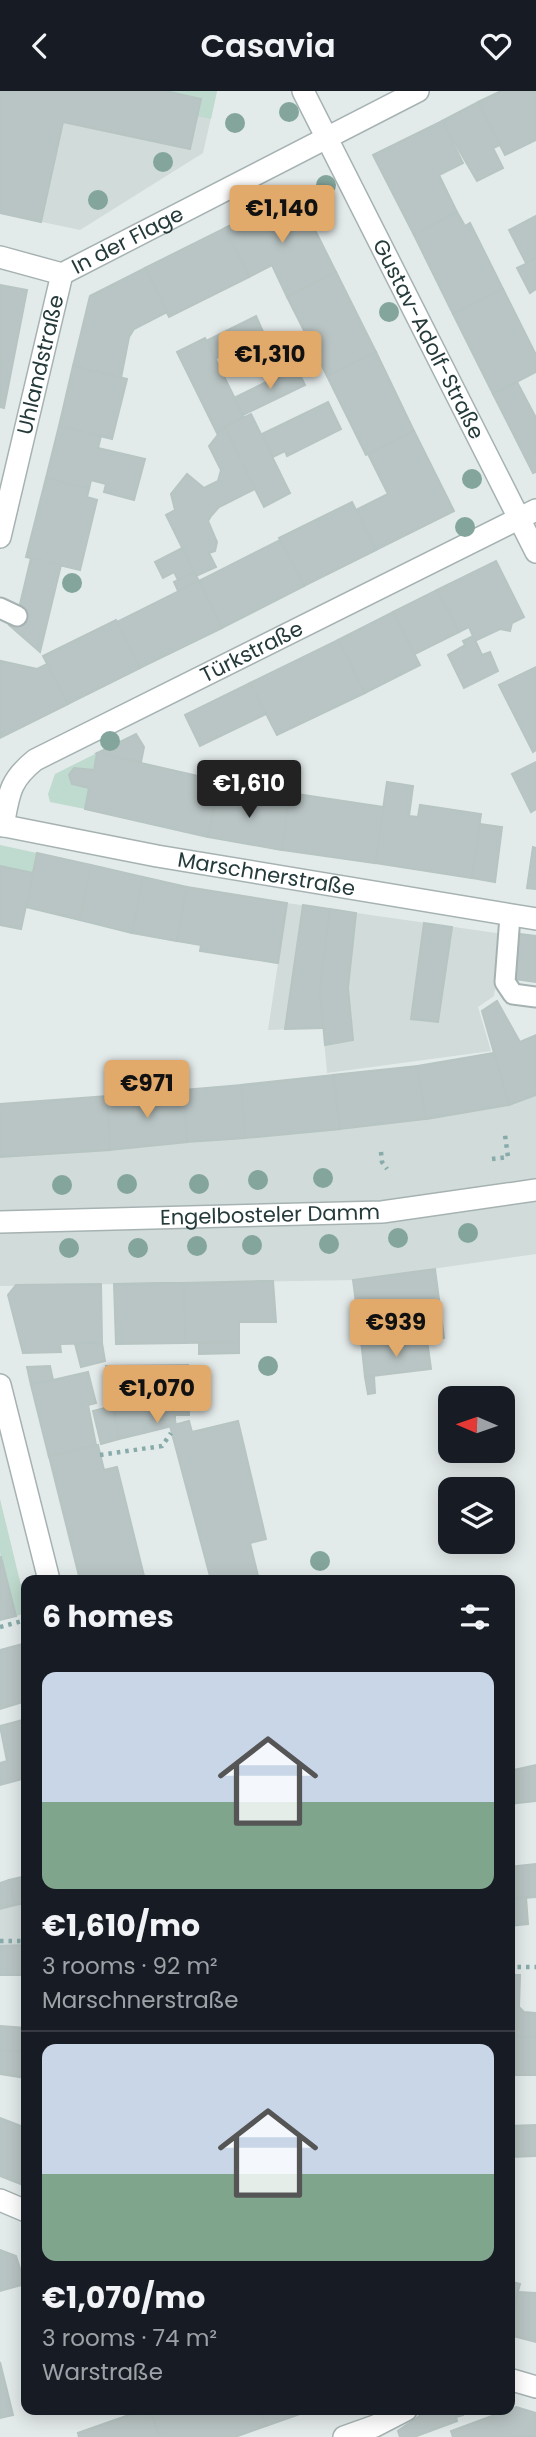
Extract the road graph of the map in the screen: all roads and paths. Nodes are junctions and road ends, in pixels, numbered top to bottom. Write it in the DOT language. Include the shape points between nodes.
graph roads {
  1 [pos="303,91"];
  2 [pos="418,91"];
  3 [pos="326,137"];
  4 [pos="0,257"];
  5 [pos="62,274"];
  6 [pos="528,514"];
  7 [pos="0,537"];
  8 [pos="536,552"];
  9 [pos="1,825"];
  10 [pos="510,916"];
  11 [pos="536,919"];
  12 [pos="536,997"];
  13 [pos="505,1135"];
  14 [pos="382,1152"];
  15 [pos="492,1159"];
  16 [pos="387,1169"];
  17 [pos="536,1190"];
  18 [pos="0,1222"];
  19 [pos="0,1385"];
  20 [pos="171,1433"];
  21 [pos="100,1455"];
  22 [pos="48,1575"];
  23 [pos="21,1621"];
  24 [pos="0,1627"];
  25 [pos="0,1941"];
  26 [pos="21,1941"];
  27 [pos="515,1967"];
  28 [pos="536,1967"];
  29 [pos="0,2200"];
  30 [pos="21,2209"];
  31 [pos="515,2381"];
  32 [pos="536,2388"];
  33 [pos="396,2415"];
  34 [pos="344,2437"];
  1 -- 3 [label="street, Gustav-Adolf-Straße"];
  2 -- 3 [label="street, In der Flage"];
  3 -- 5 [label="street, In der Flage"];
  3 -- 6 [label="street, Gustav-Adolf-Straße"];
  4 -- 5 [label="street, In der Flage"];
  5 -- 7 [label="street, Uhlandstraße"];
  6 -- 8 [label="street, Gustav-Adolf-Straße"];
  6 -- 9 [label="street, Türkstraße" via="35,760 17,775"];
  9 -- 10 [label="street, Marschnerstraße"];
  10 -- 11 [label="street, Marschnerstraße"];
  10 -- 12 [label="lane" via="505,982 513,994"];
  13 -- 15 [label="path" via="508,1157"];
  14 -- 16 [label="path"];
  17 -- 18 [label="street, Engelbosteler Damm" via="382,1212"];
  19 -- 22 [label="street"];
  20 -- 21 [label="path" via="162,1446"];
  23 -- 24 [label="path"];
  25 -- 26 [label="path"];
  27 -- 28 [label="path"];
  29 -- 30 [label="street"];
  31 -- 32 [label="street"];
  33 -- 34 [label="street"];
}
